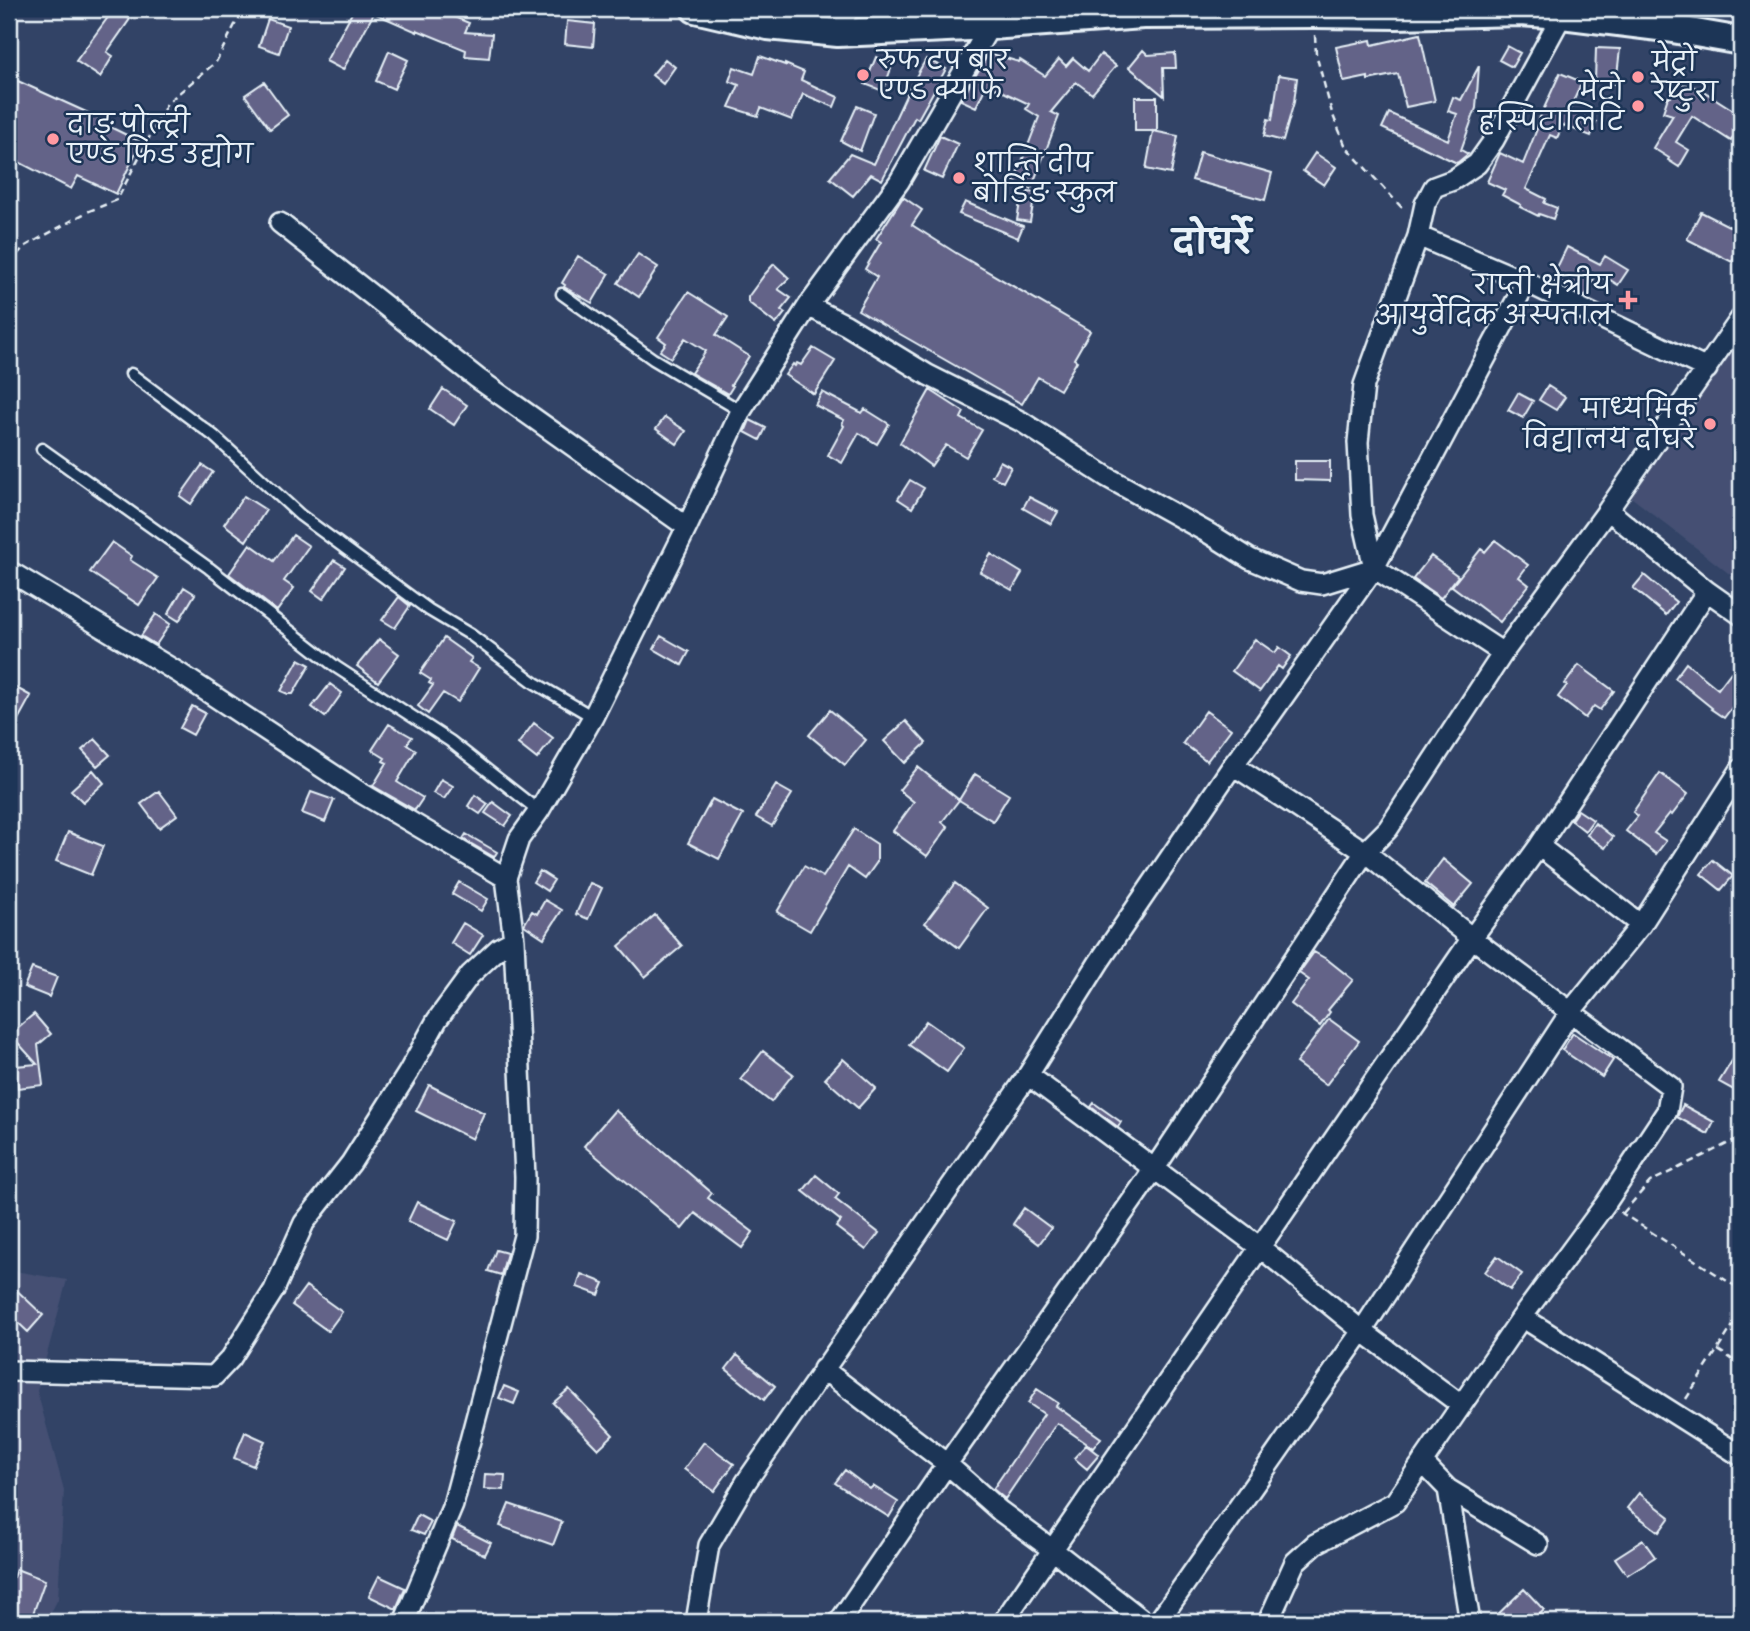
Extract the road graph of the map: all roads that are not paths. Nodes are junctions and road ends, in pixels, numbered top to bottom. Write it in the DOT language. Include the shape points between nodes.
graph roads {
  1 [pos="695,9"];
  2 [pos="848,9"];
  3 [pos="1146,12"];
  4 [pos="1600,14"];
  5 [pos="1562,15"];
  6 [pos="990,26"];
  7 [pos="838,33"];
  8 [pos="1741,41"];
  9 [pos="280,223"];
  10 [pos="1418,236"];
  11 [pos="1526,282"];
  12 [pos="562,293"];
  13 [pos="808,306"];
  14 [pos="1741,318"];
  15 [pos="1707,369"];
  16 [pos="131,374"];
  17 [pos="741,411"];
  18 [pos="43,449"];
  19 [pos="1608,510"];
  20 [pos="687,527"];
  21 [pos="1374,568"];
  22 [pos="9,571"];
  23 [pos="1707,591"];
  24 [pos="1741,615"];
  25 [pos="1503,653"];
  26 [pos="593,718"];
  27 [pos="1233,765"];
  28 [pos="1741,769"];
  29 [pos="539,811"];
  30 [pos="1539,846"];
  31 [pos="1365,852"];
  32 [pos="506,878"];
  33 [pos="1641,925"];
  34 [pos="1472,938"];
  35 [pos="514,940"];
  36 [pos="1571,1011"];
  37 [pos="1028,1075"];
  38 [pos="1155,1168"];
  39 [pos="1261,1248"];
  40 [pos="1522,1317"];
  41 [pos="1362,1331"];
  42 [pos="823,1369"];
  43 [pos="9,1371"];
  44 [pos="1461,1405"];
  45 [pos="1741,1456"];
  46 [pos="1422,1462"];
  47 [pos="947,1464"];
  48 [pos="1448,1489"];
  49 [pos="1538,1544"];
  50 [pos="1053,1549"];
  51 [pos="404,1622"];
  52 [pos="696,1622"];
  53 [pos="839,1622"];
  54 [pos="1003,1622"];
  55 [pos="1145,1622"];
  56 [pos="1158,1622"];
  57 [pos="1268,1622"];
  58 [pos="1470,1622"];
  1 -- 7 [label="main road" via="768,26"];
  2 -- 7 [label="street"];
  3 -- 5 [label="main road"];
  3 -- 6 [label="main road"];
  4 -- 5 [label="main road"];
  4 -- 8 [label="main road"];
  5 -- 10 [label="street" via="1477,164 1434,187"];
  6 -- 7 [label="main road"];
  6 -- 13 [label="street" via="899,182"];
  9 -- 20 [label="street" via="477,379"];
  10 -- 11 [label="street"];
  10 -- 21 [label="street" via="1364,386 1358,442 1362,514"];
  11 -- 15 [label="street"];
  11 -- 21 [label="street"];
  12 -- 17 [label="lane" via="653,359"];
  13 -- 17 [label="street"];
  13 -- 21 [label="street" via="1022,422 1250,559 1300,581 1322,584"];
  14 -- 15 [label="street"];
  15 -- 19 [label="street"];
  16 -- 26 [label="lane" via="214,436 300,514 376,571 535,683"];
  17 -- 20 [label="street"];
  18 -- 29 [label="lane" via="337,667 450,741"];
  19 -- 23 [label="street"];
  19 -- 25 [label="street"];
  20 -- 26 [label="street"];
  21 -- 25 [label="street"];
  21 -- 27 [label="street"];
  22 -- 32 [label="street" via="179,673 358,791"];
  23 -- 24 [label="street"];
  23 -- 30 [label="street"];
  25 -- 31 [label="street" via="1388,830"];
  26 -- 29 [label="street"];
  27 -- 31 [label="street"];
  27 -- 37 [label="street"];
  28 -- 33 [label="street"];
  29 -- 32 [label="street" via="519,839"];
  30 -- 33 [label="street"];
  30 -- 34 [label="street"];
  31 -- 34 [label="street"];
  31 -- 38 [label="street"];
  32 -- 35 [label="street"];
  33 -- 36 [label="street"];
  34 -- 36 [label="street"];
  34 -- 39 [label="street"];
  35 -- 43 [label="street" via="470,975 438,1020 351,1163 304,1223 274,1290 231,1358 214,1376"];
  35 -- 51 [label="street" via="524,1236 453,1505"];
  36 -- 40 [label="street" via="1671,1087 1667,1111 1614,1208"];
  36 -- 41 [label="street"];
  37 -- 38 [label="street"];
  37 -- 42 [label="street"];
  38 -- 39 [label="street"];
  38 -- 47 [label="street"];
  39 -- 41 [label="street"];
  39 -- 50 [label="street"];
  40 -- 44 [label="street"];
  40 -- 45 [label="street"];
  41 -- 44 [label="street"];
  41 -- 56 [label="street"];
  42 -- 47 [label="street"];
  42 -- 52 [label="street" via="709,1545"];
  44 -- 46 [label="street"];
  46 -- 48 [label="street"];
  46 -- 57 [label="street" via="1395,1503 1315,1544 1295,1562"];
  47 -- 50 [label="street" via="1000,1511"];
  47 -- 53 [label="street"];
  48 -- 49 [label="street"];
  48 -- 58 [label="street"];
  50 -- 54 [label="street"];
  50 -- 55 [label="street"];
}
